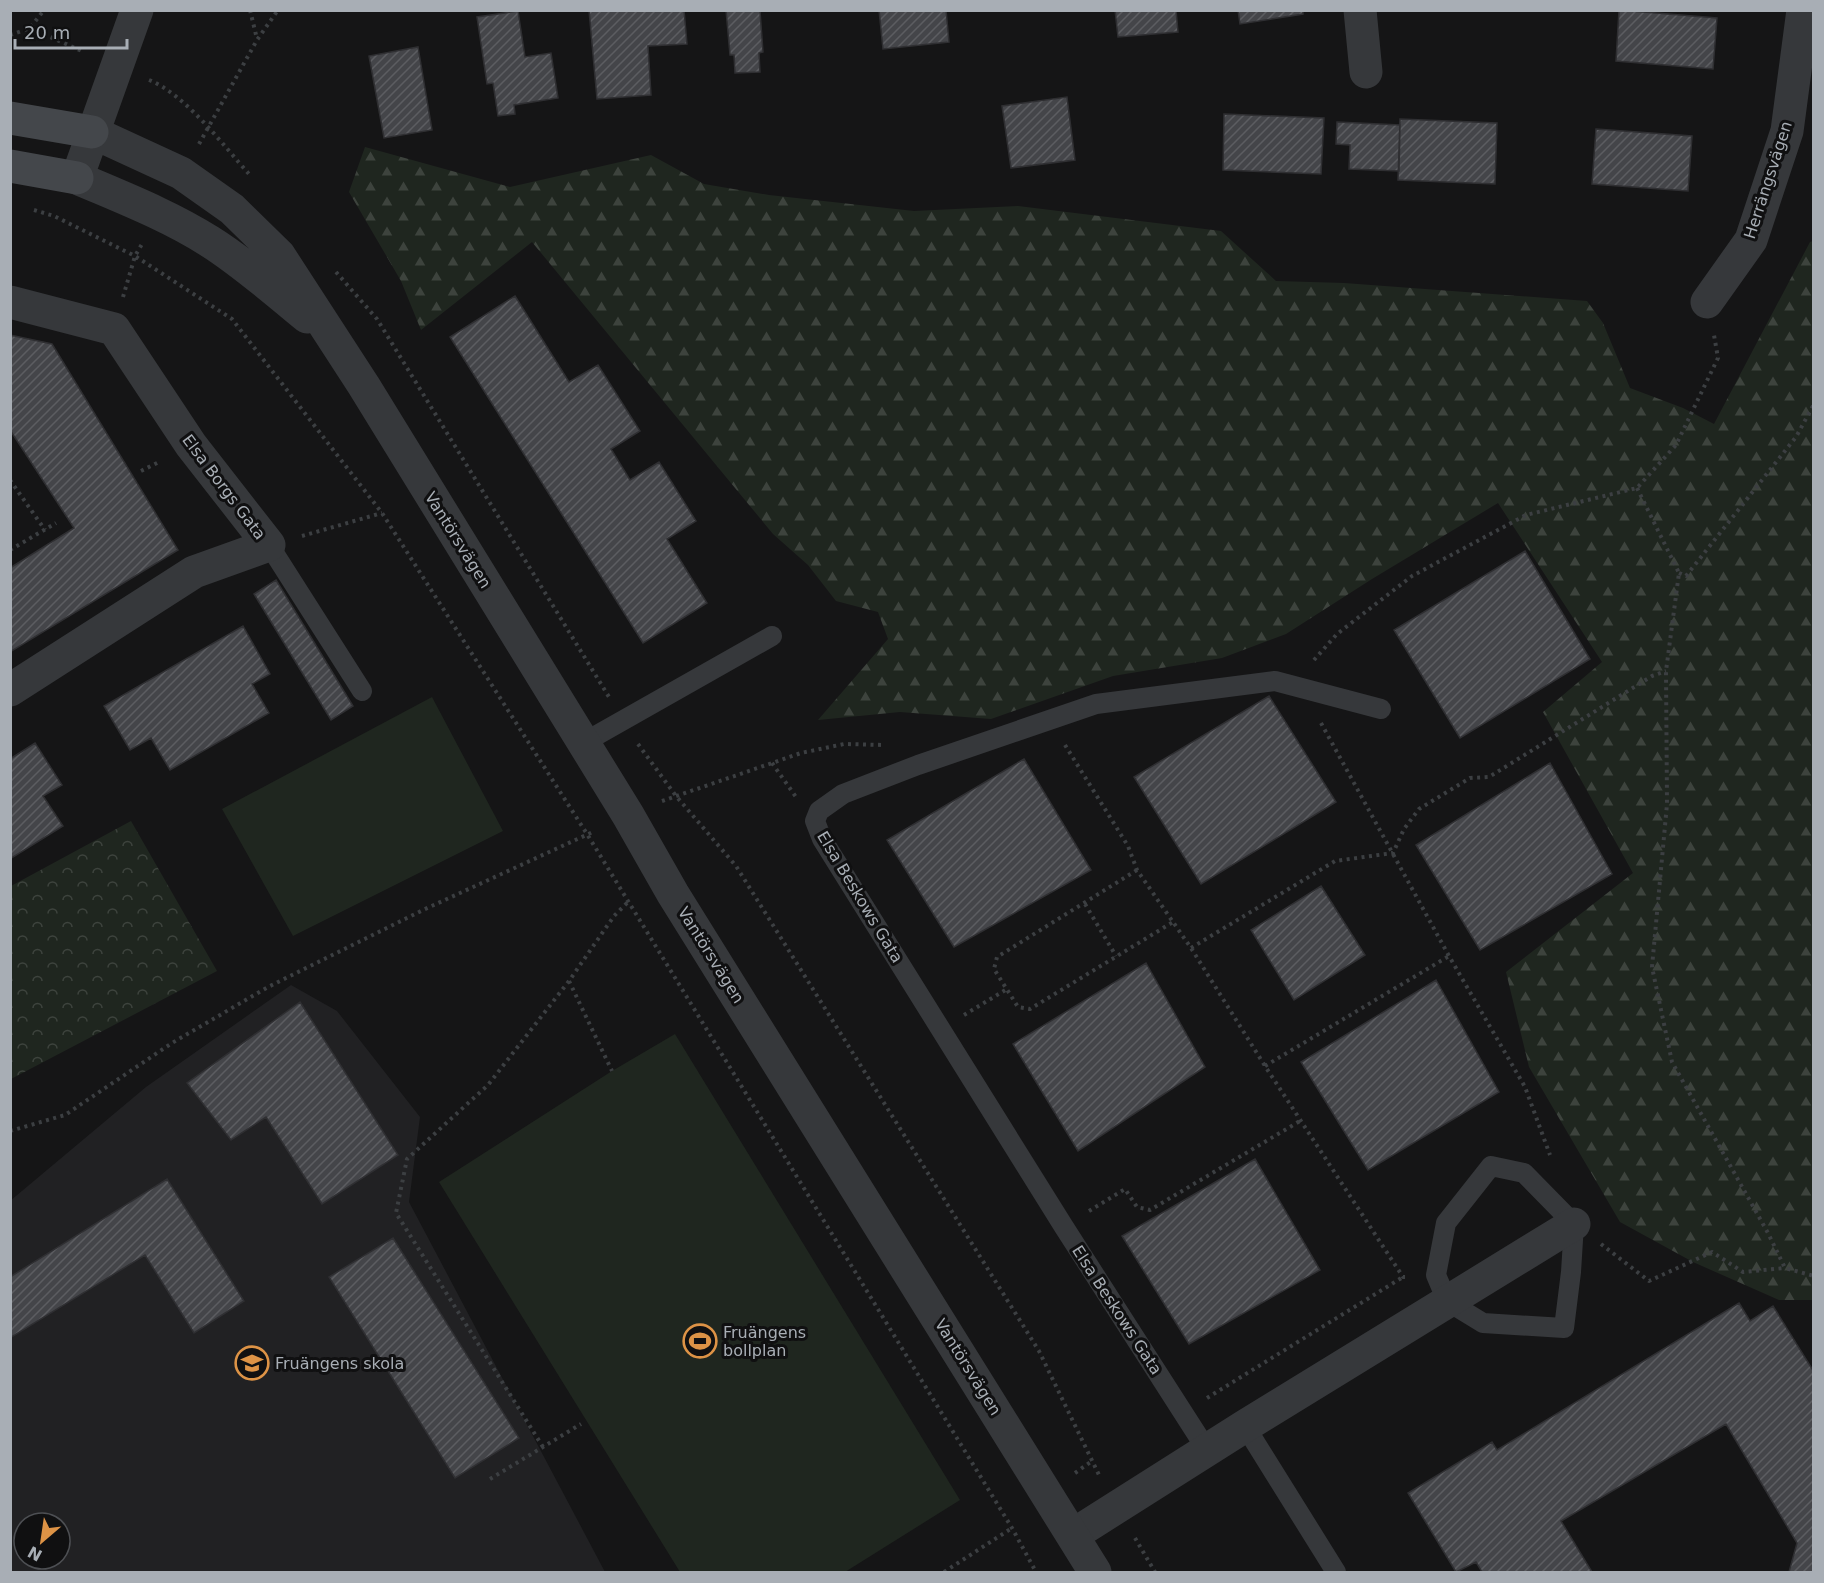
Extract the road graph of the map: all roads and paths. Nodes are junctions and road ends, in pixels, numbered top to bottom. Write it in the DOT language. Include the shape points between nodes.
graph roads {
  1 [pos="44,10"];
  2 [pos="137,10"];
  3 [pos="250,10"];
  4 [pos="278,10"];
  5 [pos="1360,10"];
  6 [pos="1803,10"];
  7 [pos="30,28"];
  8 [pos="10,35"];
  9 [pos="257,40"];
  10 [pos="75,48"];
  11 [pos="1366,72"];
  12 [pos="164,86"];
  13 [pos="10,118"];
  14 [pos="209,128"];
  15 [pos="92,132"];
  16 [pos="10,166"];
  17 [pos="77,178"];
  18 [pos="255,180"];
  19 [pos="32,209"];
  20 [pos="331,267"];
  21 [pos="10,302"];
  22 [pos="1707,302"];
  23 [pos="330,335"];
  24 [pos="1814,404"];
  25 [pos="10,480"];
  26 [pos="1637,488"];
  27 [pos="381,513"];
  28 [pos="56,523"];
  29 [pos="45,530"];
  30 [pos="269,545"];
  31 [pos="10,550"];
  32 [pos="1679,573"];
  33 [pos="772,636"];
  34 [pos="1666,671"];
  35 [pos="1306,689"];
  36 [pos="10,690"];
  37 [pos="362,691"];
  38 [pos="1381,709"];
  39 [pos="1049,719"];
  40 [pos="622,720"];
  41 [pos="583,743"];
  42 [pos="931,761"];
  43 [pos="772,763"];
  44 [pos="676,796"];
  45 [pos="819,811"];
  46 [pos="628,815"];
  47 [pos="587,834"];
  48 [pos="1393,853"];
  49 [pos="1137,870"];
  50 [pos="628,902"];
  51 [pos="1085,904"];
  52 [pos="1173,922"];
  53 [pos="1191,948"];
  54 [pos="1116,956"];
  55 [pos="1449,956"];
  56 [pos="569,981"];
  57 [pos="1007,989"];
  58 [pos="941,1029"];
  59 [pos="1264,1066"];
  60 [pos="612,1071"];
  61 [pos="1300,1121"];
  62 [pos="10,1131"];
  63 [pos="1552,1161"];
  64 [pos="1574,1224"];
  65 [pos="1064,1227"];
  66 [pos="1785,1268"];
  67 [pos="1814,1276"];
  68 [pos="1403,1277"];
  69 [pos="1442,1288"];
  70 [pos="1183,1413"];
  71 [pos="581,1425"];
  72 [pos="1245,1426"];
  73 [pos="543,1448"];
  74 [pos="1206,1450"];
  75 [pos="1098,1473"];
  76 [pos="490,1479"];
  77 [pos="1012,1528"];
  78 [pos="1073,1535"];
  79 [pos="1134,1537"];
  80 [pos="944,1572"];
  81 [pos="1036,1572"];
  82 [pos="1095,1572"];
  83 [pos="1155,1572"];
  84 [pos="1335,1572"];
  1 -- 7 [label="path"];
  2 -- 15 [label="street"];
  3 -- 9 [label="path"];
  4 -- 9 [label="path"];
  5 -- 11 [label="street"];
  6 -- 22 [label="street, Herrängsvägen" via="1787,131 1751,240"];
  7 -- 8 [label="path"];
  7 -- 10 [label="path"];
  9 -- 14 [label="path"];
  12 -- 14 [label="path"];
  13 -- 15 [label="main road"];
  14 -- 18 [label="path"];
  15 -- 17 [label="street"];
  15 -- 23 [label="street, Vantörsvägen" via="181,173 232,209 279,255"];
  16 -- 17 [label="main road"];
  17 -- 23 [label="street, Vantörsvägen" via="209,241"];
  19 -- 27 [label="path" via="135,256 232,320"];
  20 -- 40 [label="path" via="377,319"];
  21 -- 30 [label="street, Elsa Borgs Gata" via="114,329 191,445"];
  22 -- 26 [label="path" via="1718,358 1676,445"];
  23 -- 41 [label="street, Vantörsvägen"];
  24 -- 32 [label="path" via="1796,437 1738,512 1686,576"];
  25 -- 29 [label="path"];
  26 -- 32 [label="path"];
  26 -- 35 [label="path" via="1526,515 1412,576 1337,634 1309,666"];
  27 -- 30 [label="path"];
  27 -- 47 [label="path"];
  28 -- 29 [label="path"];
  29 -- 31 [label="path"];
  30 -- 36 [label="street, Elsa Borgs Gata" via="194,572"];
  30 -- 37 [label="lane"];
  32 -- 34 [label="path"];
  33 -- 40 [label="lane"];
  34 -- 48 [label="path" via="1489,777 1470,778 1419,809 1404,828"];
  34 -- 66 [label="path" via="1667,804 1652,967 1672,1062"];
  35 -- 38 [label="lane, Elsa Beskows Gata"];
  35 -- 39 [label="lane, Elsa Beskows Gata" via="1275,681 1096,704"];
  35 -- 48 [label="path" via="1322,726"];
  39 -- 42 [label="lane, Elsa Beskows Gata"];
  39 -- 49 [label="path" via="1128,846"];
  40 -- 41 [label="lane"];
  40 -- 44 [label="path"];
  41 -- 46 [label="street, Vantörsvägen"];
  42 -- 43 [label="path" via="924,750 844,744"];
  42 -- 45 [label="lane, Elsa Beskows Gata" via="843,794"];
  43 -- 44 [label="path"];
  43 -- 45 [label="path" via="797,799"];
  44 -- 46 [label="path"];
  44 -- 75 [label="path" via="736,866 1039,1351"];
  45 -- 58 [label="lane, Elsa Beskows Gata" via="815,821 822,839"];
  46 -- 47 [label="path"];
  46 -- 78 [label="street, Vantörsvägen" via="673,894"];
  47 -- 50 [label="path"];
  47 -- 62 [label="path" via="268,987 172,1043 65,1115"];
  48 -- 53 [label="path" via="1335,861"];
  48 -- 55 [label="path"];
  49 -- 51 [label="path"];
  49 -- 52 [label="path"];
  50 -- 56 [label="path"];
  50 -- 77 [label="path"];
  51 -- 54 [label="path"];
  51 -- 57 [label="path" via="997,957 994,969"];
  52 -- 53 [label="path"];
  52 -- 54 [label="path"];
  53 -- 59 [label="path"];
  54 -- 57 [label="path" via="1030,1009 1018,1007"];
  55 -- 59 [label="path"];
  55 -- 63 [label="path" via="1525,1087"];
  56 -- 60 [label="path"];
  56 -- 73 [label="path" via="488,1085 407,1159 396,1212"];
  57 -- 58 [label="path"];
  58 -- 65 [label="lane, Elsa Beskows Gata"];
  59 -- 61 [label="path"];
  61 -- 65 [label="path" via="1150,1210 1137,1207 1125,1189"];
  61 -- 68 [label="path"];
  64 -- 66 [label="path" via="1649,1281 1712,1252 1743,1272"];
  64 -- 69 [label="street"];
  64 -- 69 [label="lane" via="1564,1328 1484,1323"];
  64 -- 69 [label="lane" via="1524,1173 1491,1166 1446,1223"];
  65 -- 70 [label="lane, Elsa Beskows Gata"];
  66 -- 67 [label="path"];
  68 -- 69 [label="path"];
  68 -- 70 [label="path"];
  69 -- 72 [label="street"];
  70 -- 74 [label="lane, Elsa Beskows Gata"];
  71 -- 73 [label="path"];
  72 -- 74 [label="street"];
  72 -- 84 [label="lane"];
  73 -- 76 [label="path"];
  74 -- 78 [label="street"];
  77 -- 80 [label="path"];
  77 -- 81 [label="path"];
  78 -- 82 [label="street, Vantörsvägen"];
  79 -- 83 [label="path"];
}
